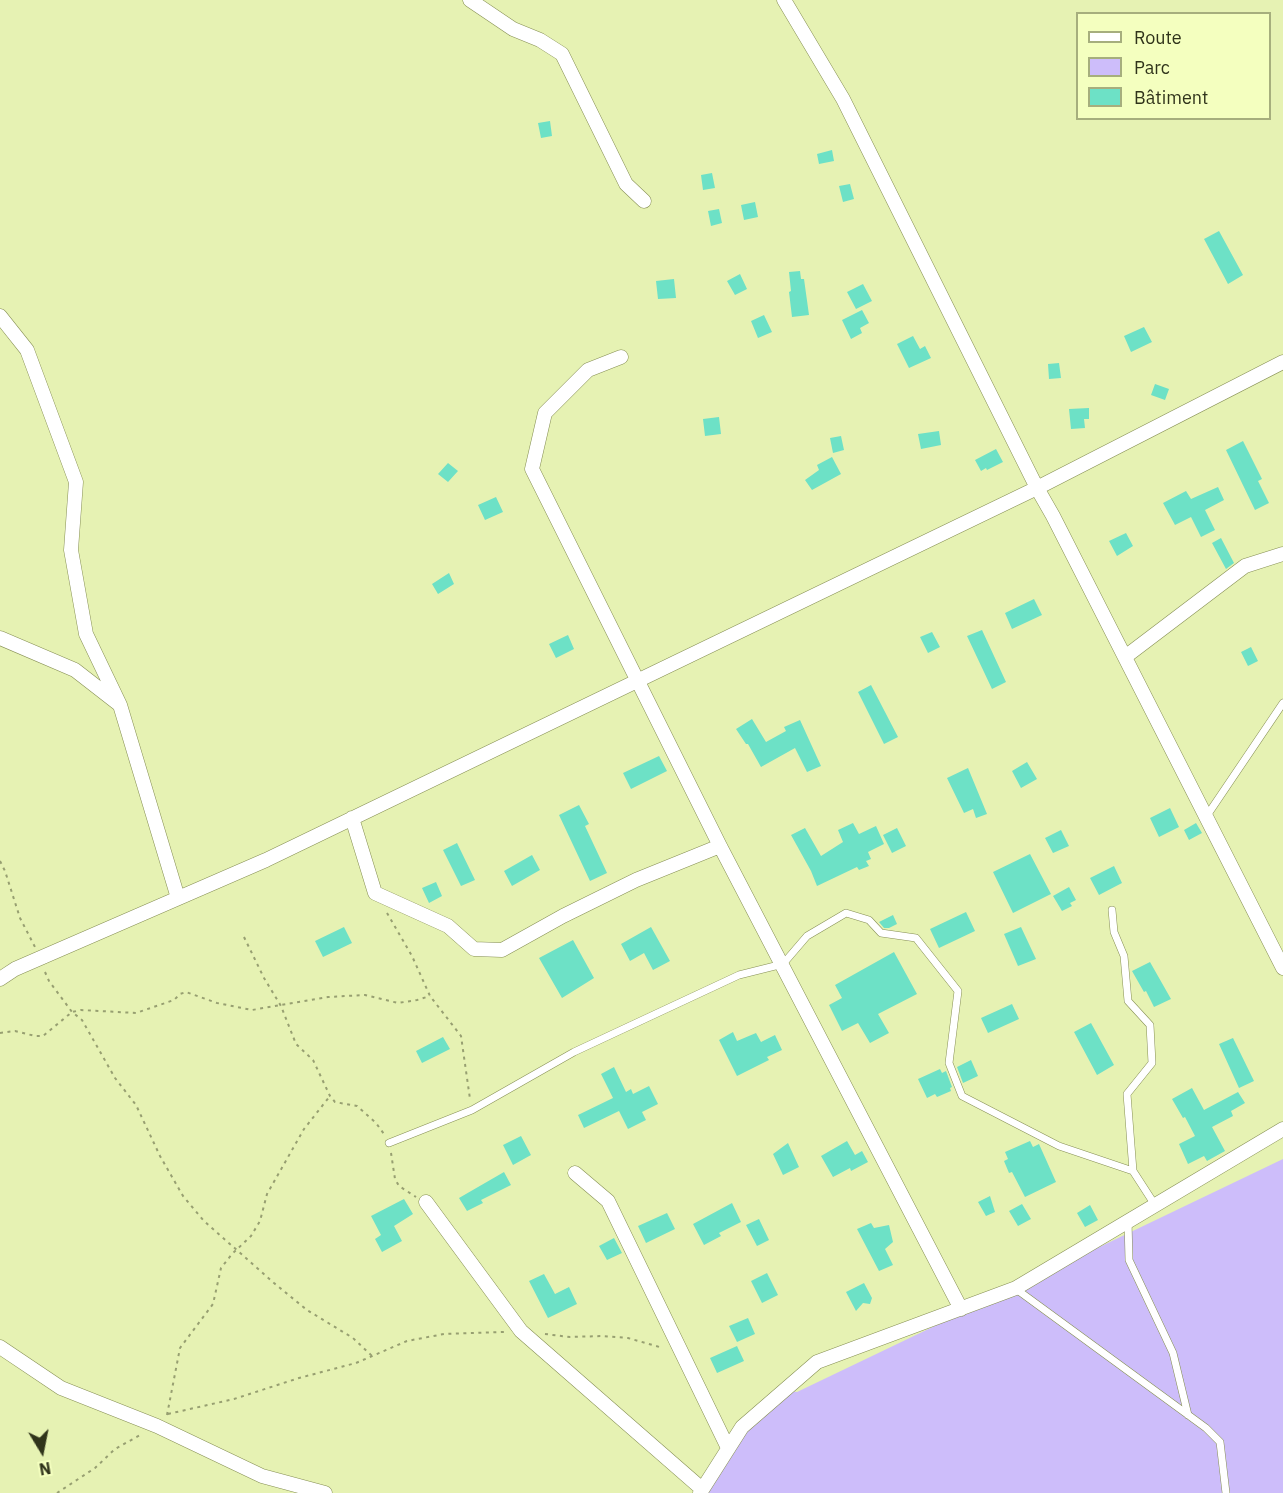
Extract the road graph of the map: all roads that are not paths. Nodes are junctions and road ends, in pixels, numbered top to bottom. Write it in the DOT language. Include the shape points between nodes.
graph roads {
  1 [pos="470,0"];
  2 [pos="784,0"];
  3 [pos="644,201"];
  4 [pos="0,316"];
  5 [pos="621,357"];
  6 [pos="1283,362"];
  7 [pos="1036,488"];
  8 [pos="1283,554"];
  9 [pos="0,638"];
  10 [pos="1125,657"];
  11 [pos="639,680"];
  12 [pos="1283,703"];
  13 [pos="120,705"];
  14 [pos="1206,817"];
  15 [pos="352,818"];
  16 [pos="720,846"];
  17 [pos="178,898"];
  18 [pos="1112,910"];
  19 [pos="783,964"];
  20 [pos="1283,968"];
  21 [pos="0,979"];
  22 [pos="1283,1129"];
  23 [pos="390,1143"];
  24 [pos="1133,1171"];
  25 [pos="575,1173"];
  26 [pos="426,1202"];
  27 [pos="1155,1205"];
  28 [pos="1128,1221"];
  29 [pos="1016,1288"];
  30 [pos="961,1309"];
  31 [pos="0,1347"];
  32 [pos="1188,1415"];
  33 [pos="728,1448"];
  34 [pos="701,1491"];
  35 [pos="325,1493"];
  36 [pos="1226,1493"];
  1 -- 3 [label="street" via="513,29 562,54 626,184"];
  2 -- 7 [label="street" via="843,99"];
  4 -- 13 [label="street" via="27,350 76,482 71,550 86,634"];
  5 -- 11 [label="street" via="588,370 545,412 532,470"];
  6 -- 7 [label="street"];
  7 -- 10 [label="street"];
  7 -- 11 [label="street"];
  8 -- 10 [label="street" via="1245,566"];
  9 -- 13 [label="street" via="75,670"];
  10 -- 14 [label="street"];
  11 -- 15 [label="street"];
  11 -- 16 [label="street"];
  12 -- 14 [label="lane"];
  13 -- 17 [label="street"];
  14 -- 20 [label="street"];
  15 -- 16 [label="street" via="375,893 448,926 474,950 502,950 636,880"];
  15 -- 17 [label="street"];
  16 -- 19 [label="street"];
  17 -- 21 [label="street"];
  18 -- 24 [label="lane" via="1114,932 1124,956 1128,1002 1150,1025 1152,1063 1126,1094"];
  19 -- 23 [label="lane" via="739,975 574,1052 472,1110"];
  19 -- 24 [label="lane" via="807,936 846,913 869,920 881,933 916,938 958,991 949,1063 962,1096 1059,1146"];
  19 -- 30 [label="street"];
  22 -- 27 [label="street"];
  24 -- 27 [label="lane"];
  25 -- 33 [label="street" via="608,1201"];
  26 -- 34 [label="street" via="521,1331"];
  27 -- 28 [label="street"];
  28 -- 29 [label="street"];
  28 -- 32 [label="lane" via="1129,1260 1173,1353"];
  29 -- 30 [label="street"];
  29 -- 32 [label="lane"];
  30 -- 33 [label="street" via="817,1362 742,1427"];
  31 -- 35 [label="street" via="61,1388 157,1426 262,1476"];
  32 -- 36 [label="lane" via="1220,1442"];
  33 -- 34 [label="street"];
}
